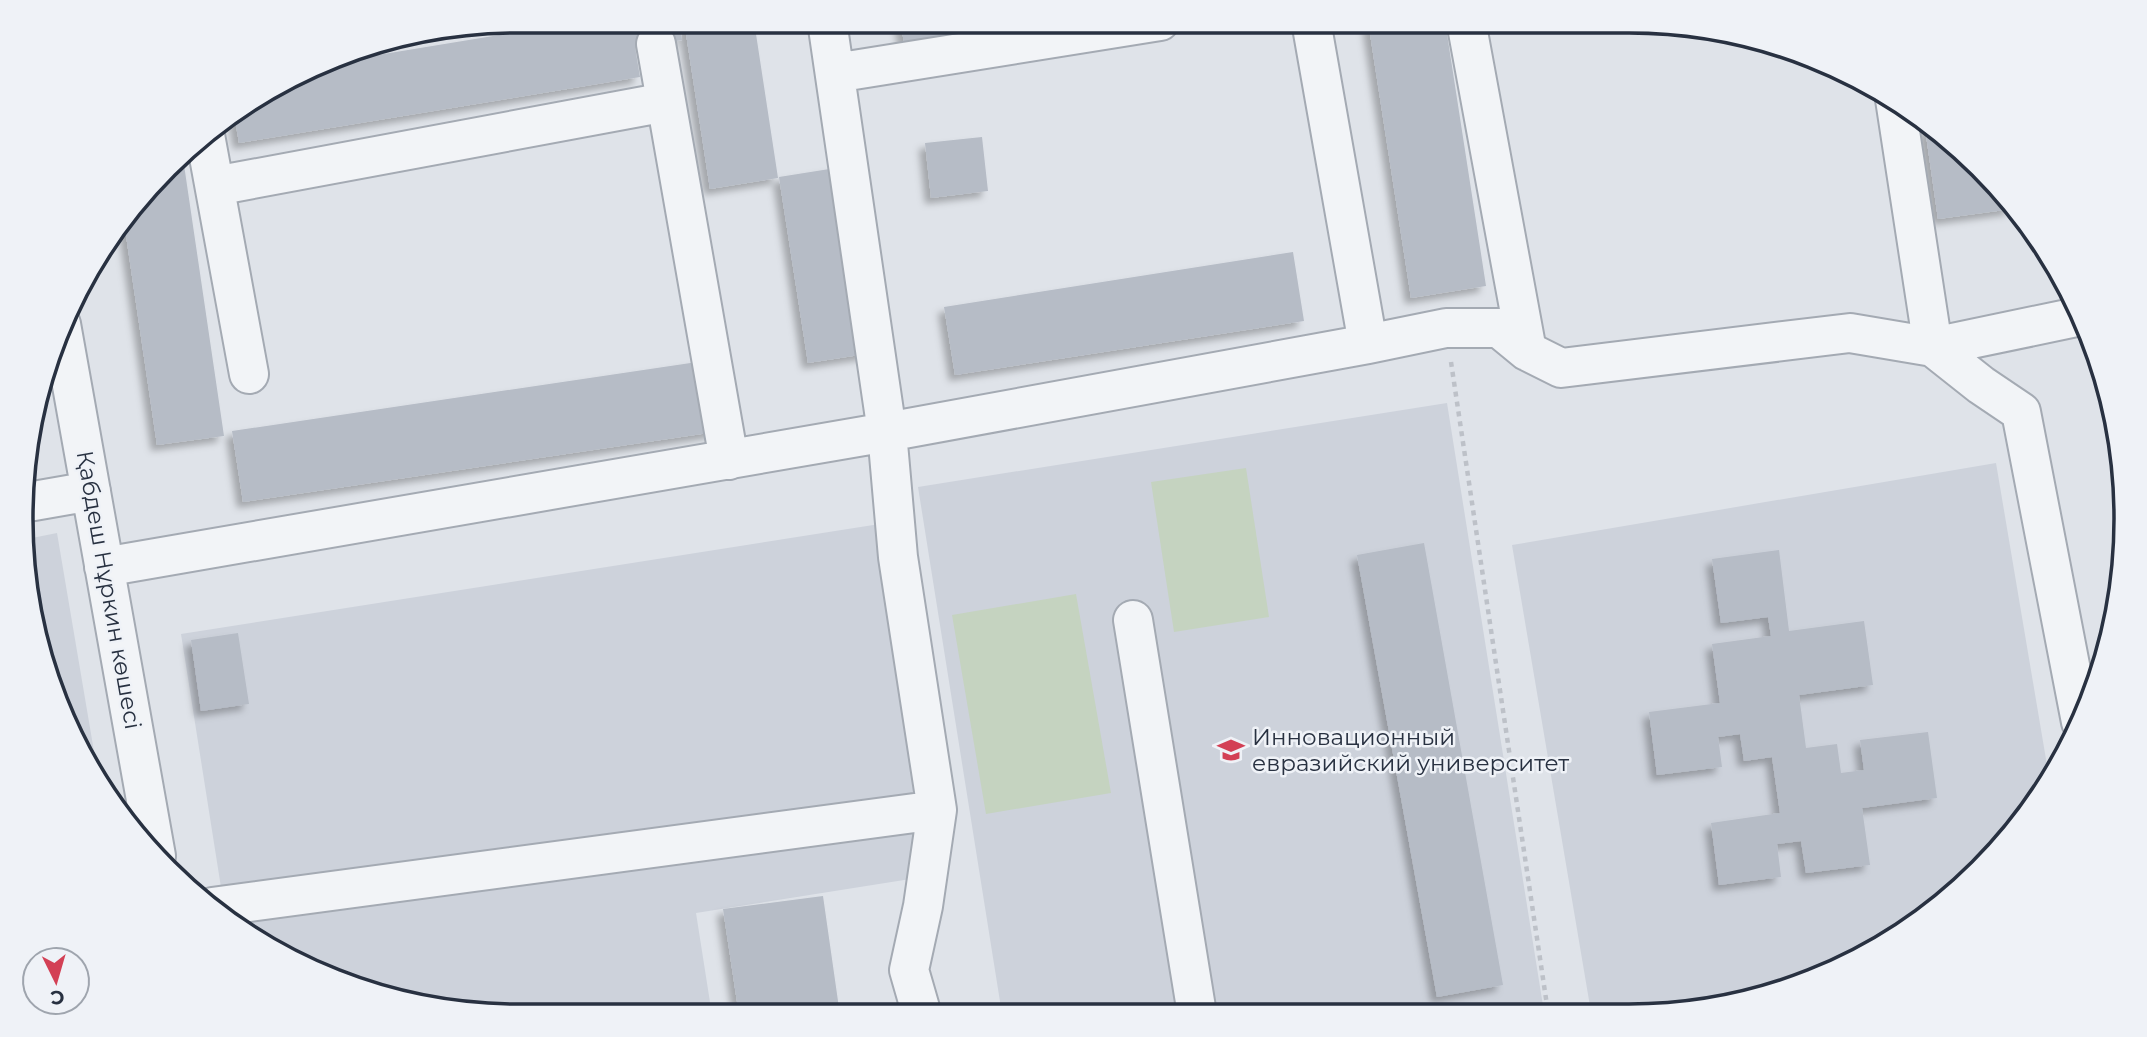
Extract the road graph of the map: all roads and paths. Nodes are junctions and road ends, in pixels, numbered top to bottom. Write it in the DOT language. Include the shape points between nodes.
graph roads {
  1 [pos="829,33"];
  2 [pos="1085,33"];
  3 [pos="1313,33"];
  4 [pos="1468,33"];
  5 [pos="656,44"];
  6 [pos="835,73"];
  7 [pos="666,102"];
  8 [pos="1897,115"];
  9 [pos="207,147"];
  10 [pos="215,186"];
  11 [pos="2070,318"];
  12 [pos="1446,328"];
  13 [pos="1368,344"];
  14 [pos="65,347"];
  15 [pos="1933,347"];
  16 [pos="1527,351"];
  17 [pos="249,374"];
  18 [pos="887,432"];
  19 [pos="729,460"];
  20 [pos="91,491"];
  21 [pos="34,501"];
  22 [pos="104,567"];
  23 [pos="1133,620"];
  24 [pos="2077,703"];
  25 [pos="937,810"];
  26 [pos="152,836"];
  27 [pos="226,905"];
  28 [pos="919,1004"];
  29 [pos="1196,1004"];
  30 [pos="1547,1004"];
  1 -- 6 [label="street"];
  2 -- 6 [label="street"];
  3 -- 13 [label="street"];
  4 -- 16 [label="street"];
  5 -- 7 [label="street"];
  6 -- 18 [label="street"];
  7 -- 10 [label="street"];
  7 -- 19 [label="street"];
  8 -- 15 [label="street"];
  9 -- 10 [label="street"];
  10 -- 17 [label="street"];
  11 -- 15 [label="street"];
  12 -- 13 [label="street"];
  12 -- 16 [label="street" via="1499,328"];
  12 -- 30 [label="path"];
  13 -- 18 [label="street"];
  14 -- 20 [label="street, Қабдеш Нұркин көшесі"];
  15 -- 16 [label="street" via="1850,333 1561,368"];
  15 -- 24 [label="street" via="2021,412"];
  18 -- 19 [label="street"];
  18 -- 25 [label="street" via="898,557"];
  19 -- 22 [label="street"];
  20 -- 21 [label="street"];
  20 -- 22 [label="street, Қабдеш Нұркин көшесі"];
  22 -- 26 [label="street, Қабдеш Нұркин көшесі"];
  23 -- 29 [label="street"];
  25 -- 27 [label="street"];
  25 -- 28 [label="street" via="909,970"];
}
